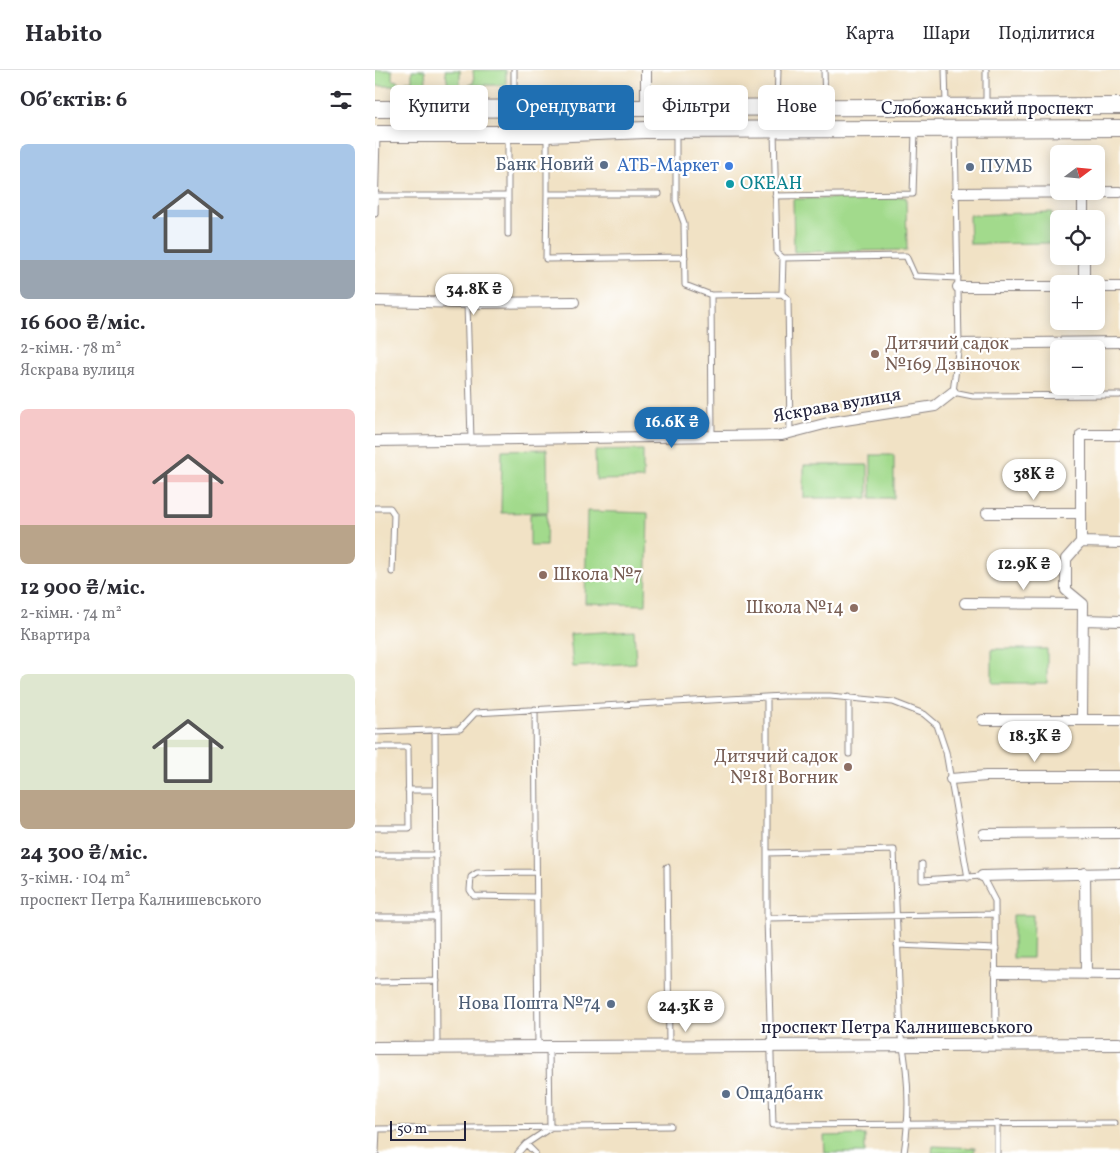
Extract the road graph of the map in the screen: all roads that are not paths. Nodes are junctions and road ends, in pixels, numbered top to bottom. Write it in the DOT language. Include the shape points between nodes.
graph roads {
  1 [pos="514,70"];
  2 [pos="646,70"];
  3 [pos="778,70"];
  4 [pos="824,70"];
  5 [pos="945,70"];
  6 [pos="986,70"];
  7 [pos="514,85"];
  8 [pos="646,85"];
  9 [pos="778,85"];
  10 [pos="824,85"];
  11 [pos="835,106"];
  12 [pos="945,106"];
  13 [pos="986,106"];
  14 [pos="1120,106"];
  15 [pos="498,108"];
  16 [pos="375,109"];
  17 [pos="1120,128"];
  18 [pos="955,129"];
  19 [pos="676,130"];
  20 [pos="774,130"];
  21 [pos="835,130"];
  22 [pos="915,130"];
  23 [pos="376,134"];
  24 [pos="508,134"];
  25 [pos="547,134"];
  26 [pos="1050,192"];
  27 [pos="1105,192"];
  28 [pos="1120,192"];
  29 [pos="956,193"];
  30 [pos="547,194"];
  31 [pos="659,194"];
  32 [pos="376,196"];
  33 [pos="508,196"];
  34 [pos="775,196"];
  35 [pos="375,214"];
  36 [pos="508,234"];
  37 [pos="685,257"];
  38 [pos="783,258"];
  39 [pos="958,282"];
  40 [pos="1050,286"];
  41 [pos="1105,287"];
  42 [pos="1120,287"];
  43 [pos="782,294"];
  44 [pos="711,295"];
  45 [pos="375,301"];
  46 [pos="574,302"];
  47 [pos="467,303"];
  48 [pos="1120,342"];
  49 [pos="959,344"];
  50 [pos="953,392"];
  51 [pos="1120,395"];
  52 [pos="790,433"];
  53 [pos="1120,435"];
  54 [pos="711,436"];
  55 [pos="375,441"];
  56 [pos="471,441"];
  57 [pos="375,508"];
  58 [pos="987,513"];
  59 [pos="1081,514"];
  60 [pos="1081,542"];
  61 [pos="1120,543"];
  62 [pos="392,572"];
  63 [pos="965,603"];
  64 [pos="1083,604"];
  65 [pos="1083,620"];
  66 [pos="1120,621"];
  67 [pos="767,697"];
  68 [pos="849,697"];
  69 [pos="535,709"];
  70 [pos="1082,719"];
  71 [pos="983,720"];
  72 [pos="1120,720"];
  73 [pos="435,730"];
  74 [pos="375,732"];
  75 [pos="375,748"];
  76 [pos="849,754"];
  77 [pos="1120,776"];
  78 [pos="951,779"];
  79 [pos="408,790"];
  80 [pos="435,790"];
  81 [pos="375,828"];
  82 [pos="1120,833"];
  83 [pos="984,834"];
  84 [pos="767,853"];
  85 [pos="435,855"];
  86 [pos="375,856"];
  87 [pos="921,864"];
  88 [pos="667,867"];
  89 [pos="535,872"];
  90 [pos="1120,873"];
  91 [pos="1085,874"];
  92 [pos="982,876"];
  93 [pos="968,878"];
  94 [pos="535,897"];
  95 [pos="995,914"];
  96 [pos="895,916"];
  97 [pos="375,917"];
  98 [pos="435,917"];
  99 [pos="767,918"];
  100 [pos="897,946"];
  101 [pos="996,949"];
  102 [pos="996,973"];
  103 [pos="1086,974"];
  104 [pos="1120,974"];
  105 [pos="437,981"];
  106 [pos="375,982"];
  107 [pos="1120,1044"];
  108 [pos="996,1045"];
  109 [pos="770,1046"];
  110 [pos="903,1046"];
  111 [pos="544,1047"];
  112 [pos="669,1047"];
  113 [pos="375,1048"];
  114 [pos="437,1048"];
  115 [pos="1115,1123"];
  116 [pos="908,1124"];
  117 [pos="997,1124"];
  118 [pos="671,1126"];
  119 [pos="550,1128"];
  120 [pos="526,1144"];
  121 [pos="377,1153"];
  122 [pos="518,1153"];
  123 [pos="535,1153"];
  124 [pos="903,1153"];
  125 [pos="997,1153"];
  1 -- 7 [label="lane"];
  2 -- 8 [label="street"];
  3 -- 9 [label="lane"];
  4 -- 10 [label="lane"];
  5 -- 12 [label="lane"];
  6 -- 13 [label="lane"];
  11 -- 12 [label="main road, Слобожанський проспект"];
  12 -- 13 [label="main road, Слобожанський проспект"];
  13 -- 14 [label="main road, Слобожанський проспект"];
  15 -- 16 [label="main road, Слобожанський проспект"];
  17 -- 18 [label="main road, Слобожанський проспект"];
  18 -- 22 [label="main road, Слобожанський проспект"];
  18 -- 29 [label="lane"];
  19 -- 25 [label="main road, Слобожанський проспект"];
  19 -- 37 [label="lane" via="676,201 684,223"];
  20 -- 34 [label="lane"];
  21 -- 22 [label="main road, Слобожанський проспект"];
  22 -- 34 [label="lane" via="913,194"];
  23 -- 24 [label="main road, Слобожанський проспект"];
  23 -- 32 [label="lane"];
  24 -- 25 [label="main road, Слобожанський проспект"];
  24 -- 33 [label="lane"];
  25 -- 30 [label="lane"];
  26 -- 29 [label="street"];
  27 -- 28 [label="street"];
  29 -- 39 [label="lane"];
  30 -- 31 [label="lane"];
  30 -- 37 [label="lane" via="546,259"];
  32 -- 33 [label="lane"];
  32 -- 35 [label="lane"];
  33 -- 36 [label="lane"];
  34 -- 38 [label="lane" via="777,253"];
  37 -- 44 [label="lane" via="685,285"];
  38 -- 39 [label="lane" via="906,256 915,276"];
  38 -- 43 [label="lane"];
  39 -- 40 [label="street"];
  39 -- 49 [label="lane"];
  41 -- 42 [label="street"];
  43 -- 44 [label="lane"];
  43 -- 52 [label="lane" via="788,299"];
  44 -- 54 [label="lane"];
  45 -- 47 [label="street"];
  46 -- 47 [label="street"];
  47 -- 56 [label="lane"];
  48 -- 49 [label="street"];
  49 -- 50 [label="lane"];
  50 -- 51 [label="lane" via="973,396"];
  50 -- 52 [label="street, Яскрава вулиця" via="935,406 832,422"];
  52 -- 54 [label="street, Яскрава вулиця"];
  53 -- 59 [label="street" via="1081,436"];
  54 -- 56 [label="street, Яскрава вулиця"];
  55 -- 56 [label="street, Яскрава вулиця"];
  57 -- 62 [label="lane" via="390,508 395,514"];
  58 -- 59 [label="street"];
  59 -- 60 [label="street"];
  60 -- 61 [label="street"];
  60 -- 64 [label="street" via="1067,559 1066,590"];
  63 -- 64 [label="street"];
  64 -- 65 [label="street"];
  65 -- 66 [label="street"];
  65 -- 70 [label="street"];
  67 -- 68 [label="lane"];
  67 -- 69 [label="lane"];
  67 -- 84 [label="lane"];
  68 -- 76 [label="lane"];
  68 -- 78 [label="lane" via="893,702 924,714 937,725"];
  69 -- 73 [label="lane" via="475,713 460,729"];
  69 -- 89 [label="lane"];
  70 -- 71 [label="street"];
  70 -- 72 [label="street"];
  73 -- 74 [label="lane"];
  73 -- 80 [label="lane"];
  75 -- 79 [label="lane" via="408,747"];
  77 -- 78 [label="street"];
  78 -- 93 [label="lane"];
  79 -- 80 [label="lane"];
  79 -- 81 [label="lane" via="409,828"];
  80 -- 85 [label="lane"];
  82 -- 83 [label="street"];
  84 -- 96 [label="lane" via="894,850"];
  84 -- 99 [label="lane"];
  85 -- 86 [label="lane"];
  85 -- 98 [label="lane"];
  87 -- 93 [label="lane" via="922,880"];
  88 -- 112 [label="lane"];
  89 -- 94 [label="lane"];
  89 -- 94 [label="lane" via="477,873 471,877 470,890 474,896"];
  90 -- 91 [label="street"];
  91 -- 92 [label="street"];
  91 -- 103 [label="street"];
  92 -- 93 [label="lane"];
  92 -- 95 [label="lane" via="995,901"];
  94 -- 111 [label="lane"];
  95 -- 96 [label="lane"];
  95 -- 101 [label="lane"];
  96 -- 99 [label="lane"];
  96 -- 100 [label="lane"];
  97 -- 98 [label="lane"];
  98 -- 105 [label="lane"];
  99 -- 109 [label="lane"];
  100 -- 101 [label="lane"];
  100 -- 110 [label="lane"];
  101 -- 102 [label="lane"];
  102 -- 103 [label="street"];
  102 -- 108 [label="lane"];
  103 -- 104 [label="street"];
  105 -- 106 [label="lane"];
  105 -- 114 [label="lane"];
  107 -- 108 [label="street, проспект Петра Калнишевського"];
  108 -- 110 [label="street, проспект Петра Калнишевського"];
  109 -- 110 [label="street, проспект Петра Калнишевського"];
  109 -- 112 [label="street, проспект Петра Калнишевського"];
  109 -- 116 [label="lane" via="773,1125"];
  110 -- 116 [label="lane"];
  111 -- 112 [label="street, проспект Петра Калнишевського"];
  111 -- 114 [label="street, проспект Петра Калнишевського"];
  111 -- 119 [label="lane"];
  113 -- 114 [label="street, проспект Петра Калнишевського"];
  115 -- 117 [label="lane"];
  116 -- 117 [label="lane"];
  116 -- 124 [label="lane"];
  117 -- 125 [label="lane"];
  118 -- 119 [label="lane"];
  119 -- 120 [label="lane"];
  119 -- 121 [label="lane" via="377,1129"];
  120 -- 122 [label="lane"];
  120 -- 123 [label="lane"];
}
